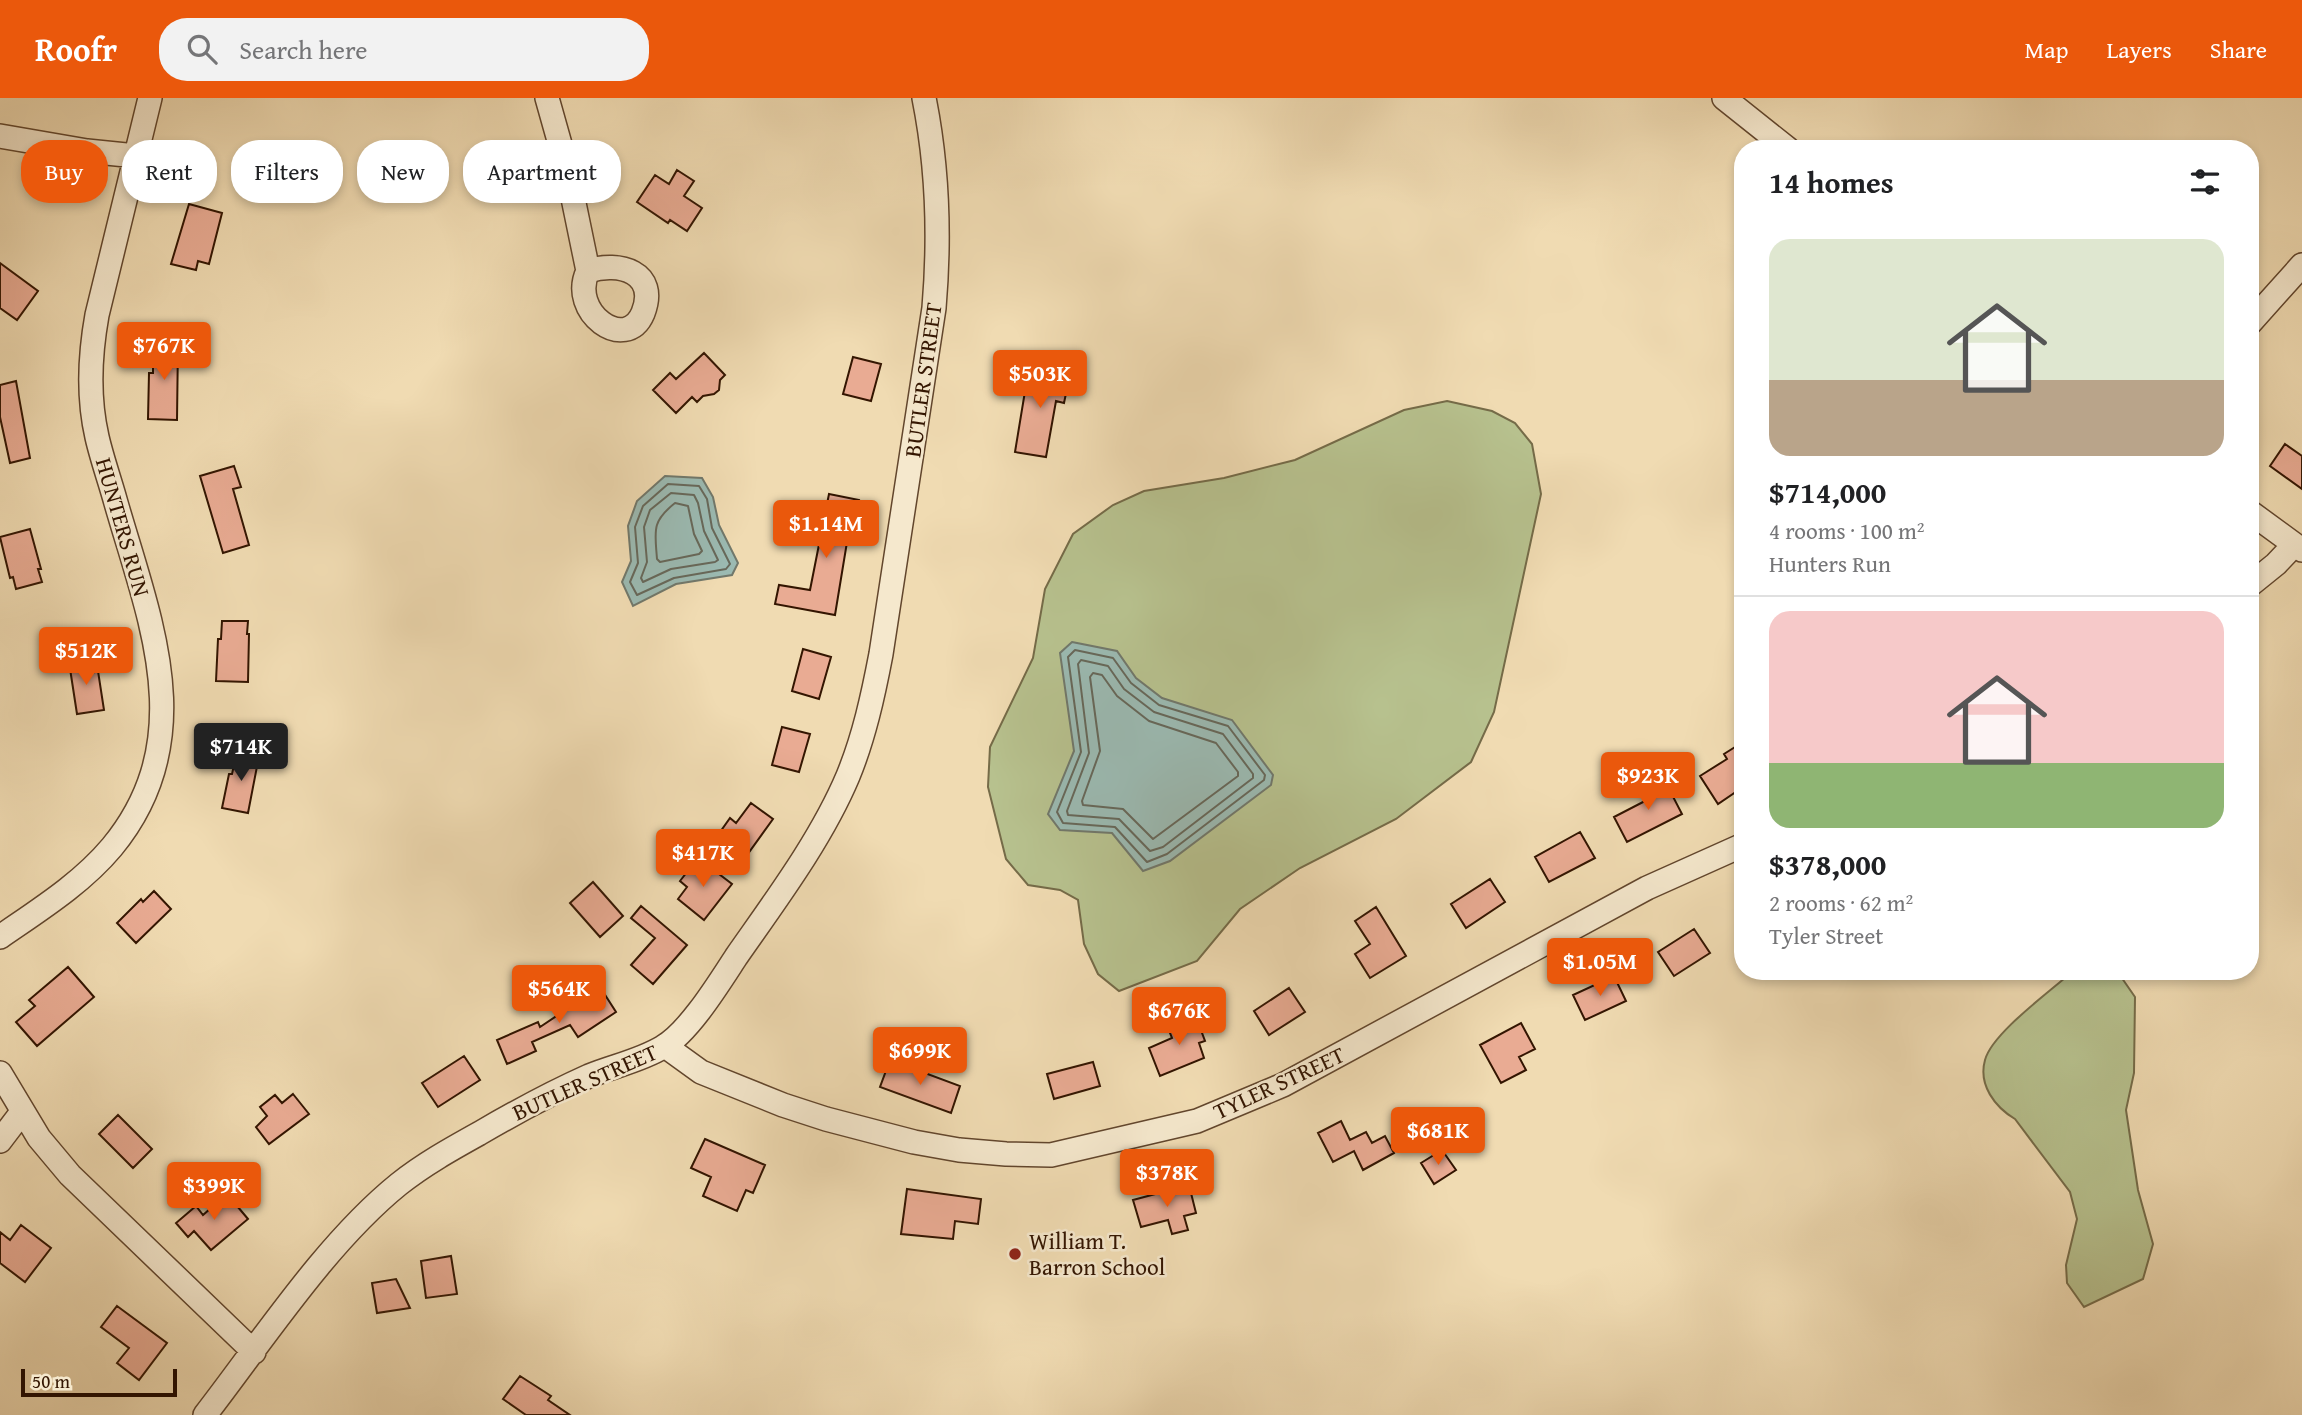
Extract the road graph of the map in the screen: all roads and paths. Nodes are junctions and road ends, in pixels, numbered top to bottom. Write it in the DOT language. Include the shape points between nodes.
graph roads {
  1 [pos="150,98"];
  2 [pos="547,98"];
  3 [pos="925,98"];
  4 [pos="1724,98"];
  5 [pos="0,136"];
  6 [pos="140,140"];
  7 [pos="1777,140"];
  8 [pos="122,154"];
  9 [pos="124,203"];
  10 [pos="2302,265"];
  11 [pos="588,271"];
  12 [pos="2259,313"];
  13 [pos="2259,519"];
  14 [pos="2298,547"];
  15 [pos="2259,578"];
  16 [pos="1734,849"];
  17 [pos="0,937"];
  18 [pos="665,1046"];
  19 [pos="0,1073"];
  20 [pos="22,1112"];
  21 [pos="0,1141"];
  22 [pos="254,1352"];
  23 [pos="205,1415"];
  1 -- 6 [label="street, HUNTERS RUN"];
  2 -- 11 [label="street"];
  3 -- 18 [label="street, BUTLER STREET" via="936,175 937,271 872,703 829,815 721,980"];
  4 -- 7 [label="street"];
  5 -- 8 [label="street"];
  9 -- 17 [label="street, HUNTERS RUN" via="97,315 92,388 96,434 159,664 162,737 149,784 112,847 61,895"];
  10 -- 12 [label="street"];
  13 -- 14 [label="street"];
  14 -- 15 [label="street"];
  16 -- 18 [label="street, TYLER STREET" via="1647,888 1272,1090 1197,1121 1051,1155 959,1150 826,1119 701,1072"];
  18 -- 22 [label="street, BUTLER STREET" via="555,1092 400,1183 347,1234"];
  19 -- 20 [label="street"];
  20 -- 21 [label="street"];
  20 -- 22 [label="street" via="70,1175"];
  22 -- 23 [label="street, BUTLER STREET"];
}
